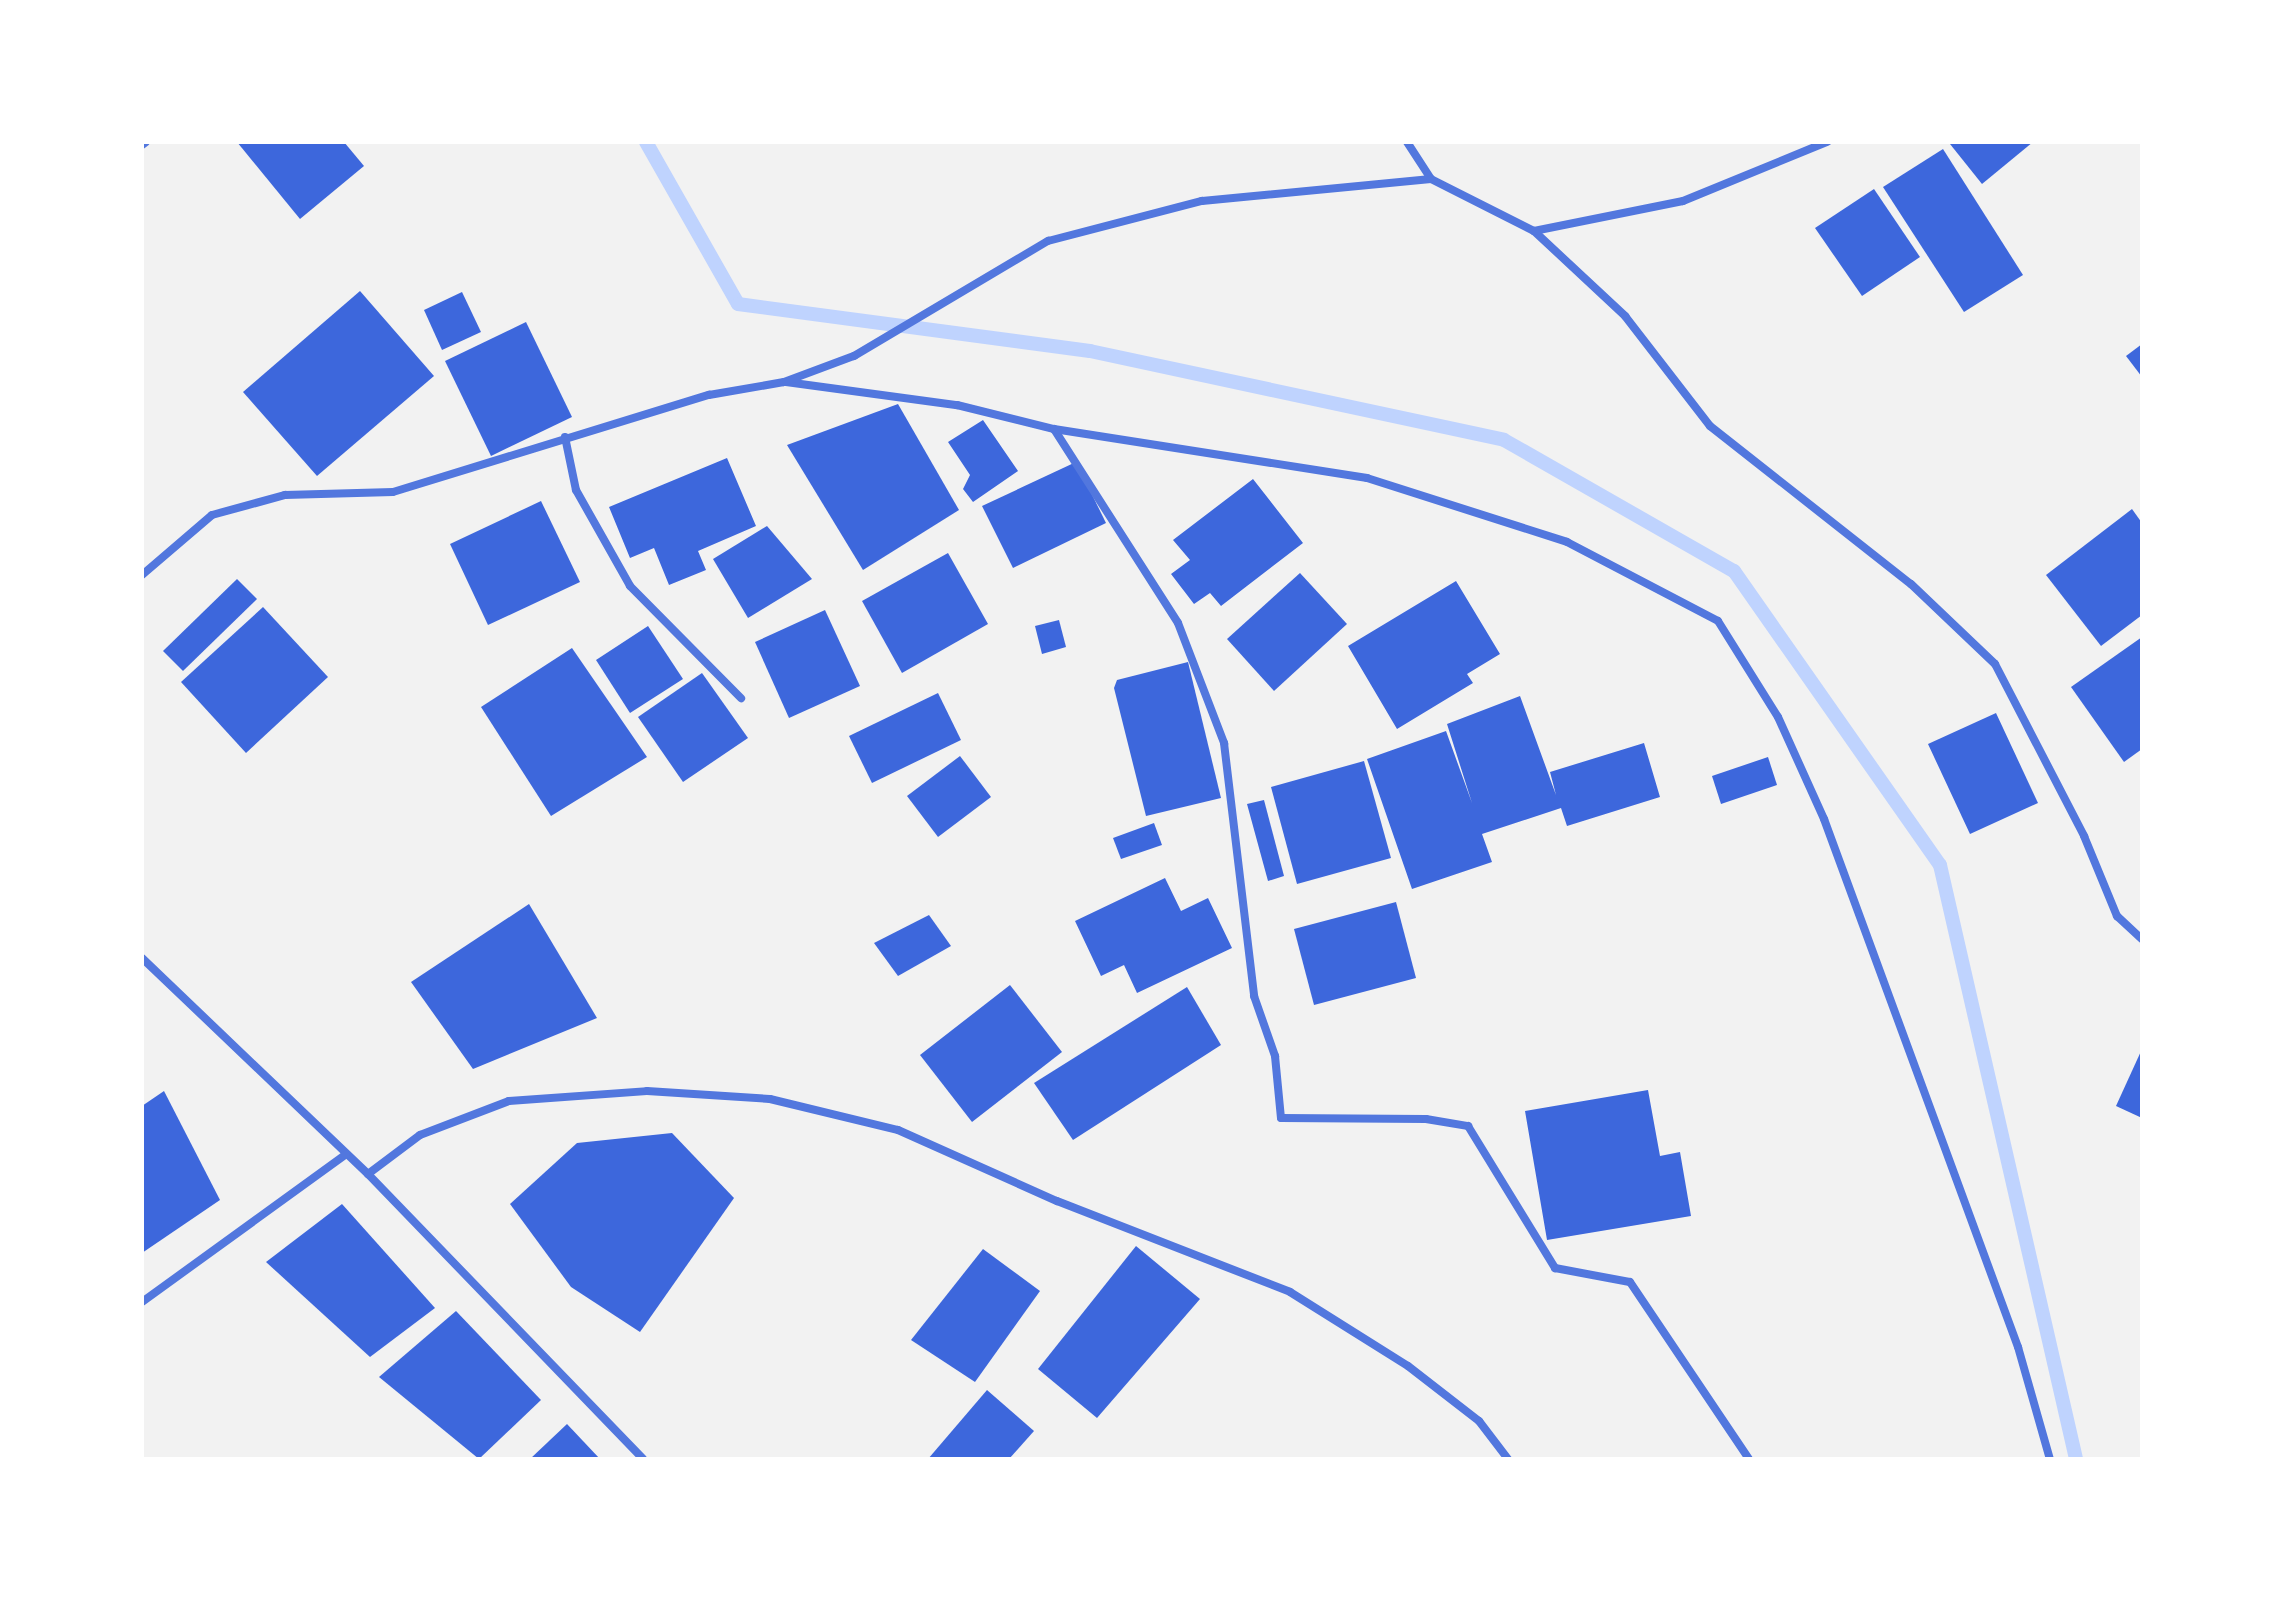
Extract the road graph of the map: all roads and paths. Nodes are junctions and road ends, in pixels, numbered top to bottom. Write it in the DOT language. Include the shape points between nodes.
graph roads {
  1 [pos="1407,142"];
  2 [pos="1827,142"];
  3 [pos="1431,179"];
  4 [pos="1534,231"];
  5 [pos="784,382"];
  6 [pos="1054,429"];
  7 [pos="565,437"];
  8 [pos="142,575"];
  9 [pos="741,698"];
  10 [pos="2142,939"];
  11 [pos="142,958"];
  12 [pos="345,1155"];
  13 [pos="368,1174"];
  14 [pos="142,1302"];
  15 [pos="643,1459"];
  16 [pos="1508,1459"];
  17 [pos="1749,1459"];
  18 [pos="2050,1459"];
  1 -- 3 [label="street"];
  2 -- 4 [label="street" via="1683,201"];
  3 -- 4 [label="street"];
  3 -- 5 [label="street" via="1202,201 1048,241 854,356"];
  4 -- 10 [label="street" via="1625,316 1710,426 1911,584 1995,664 2084,836 2117,916"];
  5 -- 6 [label="street" via="972,408"];
  5 -- 7 [label="street" via="709,395"];
  6 -- 17 [label="street" via="1178,623 1224,743 1254,996 1275,1056 1281,1118 1426,1119 1468,1126 1555,1268 1630,1282"];
  6 -- 18 [label="street" via="1367,478 1567,542 1718,621 1778,717 1824,819 2018,1347"];
  7 -- 8 [label="street" via="393,492 285,495 212,515"];
  7 -- 9 [label="street" via="576,490 630,586"];
  11 -- 12 [label="street"];
  12 -- 13 [label="street"];
  12 -- 14 [label="street"];
  13 -- 15 [label="street"];
  13 -- 16 [label="street" via="420,1135 509,1101 647,1091 770,1099 898,1130 1057,1201 1290,1292 1420,1375 1479,1421"];
}
